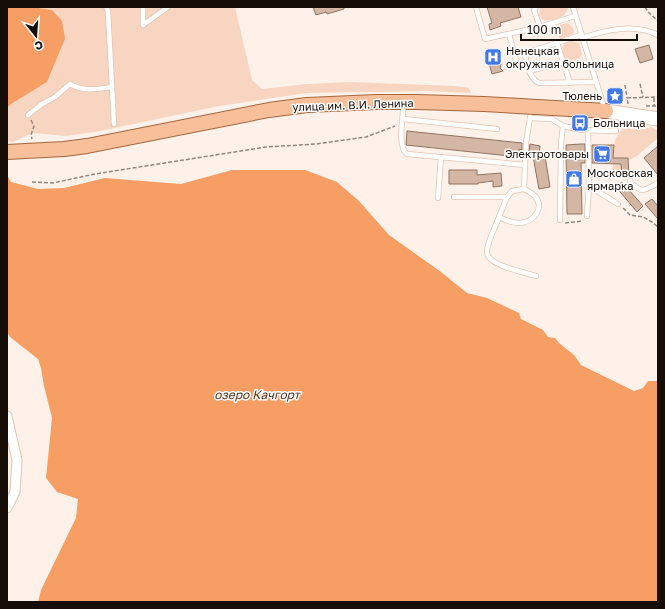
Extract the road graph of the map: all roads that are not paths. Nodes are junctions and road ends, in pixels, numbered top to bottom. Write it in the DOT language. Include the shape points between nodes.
graph roads {
  1 [pos="106,7"];
  2 [pos="142,7"];
  3 [pos="168,7"];
  4 [pos="476,7"];
  5 [pos="536,7"];
  6 [pos="573,7"];
  7 [pos="575,16"];
  8 [pos="540,27"];
  9 [pos="508,34"];
  10 [pos="658,35"];
  11 [pos="581,37"];
  12 [pos="557,43"];
  13 [pos="563,62"];
  14 [pos="504,67"];
  15 [pos="529,71"];
  16 [pos="596,82"];
  17 [pos="570,83"];
  18 [pos="112,87"];
  19 [pos="404,102"];
  20 [pos="606,111"];
  21 [pos="530,112"];
  22 [pos="655,113"];
  23 [pos="28,115"];
  24 [pos="403,119"];
  25 [pos="114,124"];
  26 [pos="563,126"];
  27 [pos="497,129"];
  28 [pos="588,130"];
  29 [pos="616,131"];
  30 [pos="7,152"];
  31 [pos="440,157"];
  32 [pos="525,165"];
  33 [pos="630,181"];
  34 [pos="658,183"];
  35 [pos="588,186"];
  36 [pos="524,188"];
  37 [pos="454,197"];
  38 [pos="507,197"];
  39 [pos="438,198"];
  40 [pos="618,204"];
  41 [pos="587,216"];
  42 [pos="499,217"];
  43 [pos="560,220"];
  44 [pos="536,276"];
  45 [pos="7,416"];
  46 [pos="7,508"];
  1 -- 18 [label="lane"];
  2 -- 3 [label="lane" via="143,26"];
  4 -- 9 [label="lane" via="485,39"];
  5 -- 8 [label="lane" via="534,10"];
  6 -- 7 [label="lane"];
  7 -- 8 [label="lane"];
  7 -- 11 [label="lane"];
  8 -- 9 [label="lane"];
  9 -- 14 [label="lane" via="516,60 514,64"];
  10 -- 11 [label="lane" via="648,30 624,28"];
  11 -- 12 [label="lane"];
  11 -- 16 [label="lane"];
  12 -- 13 [label="lane"];
  12 -- 15 [label="lane" via="528,52 525,56"];
  13 -- 15 [label="lane"];
  13 -- 17 [label="lane"];
  15 -- 17 [label="lane" via="539,83"];
  16 -- 17 [label="lane"];
  16 -- 20 [label="lane"];
  18 -- 23 [label="lane" via="92,90 77,88 70,84"];
  18 -- 25 [label="lane"];
  19 -- 21 [label="main road, улица им. В.И. Ленина" via="484,104"];
  19 -- 24 [label="lane"];
  19 -- 30 [label="main road, улица им. В.И. Ленина" via="307,105 87,146"];
  20 -- 21 [label="main road, улица им. В.И. Ленина"];
  20 -- 22 [label="main road"];
  21 -- 26 [label="lane"];
  21 -- 32 [label="lane"];
  24 -- 27 [label="lane"];
  24 -- 31 [label="lane" via="403,152"];
  26 -- 28 [label="lane"];
  26 -- 43 [label="lane"];
  28 -- 29 [label="lane"];
  28 -- 35 [label="lane"];
  31 -- 32 [label="lane"];
  31 -- 39 [label="lane"];
  32 -- 36 [label="lane"];
  33 -- 34 [label="lane" via="636,188 643,190"];
  35 -- 40 [label="lane"];
  35 -- 41 [label="lane"];
  36 -- 38 [label="lane" via="512,191"];
  36 -- 42 [label="lane" via="538,200 536,216 521,223"];
  37 -- 38 [label="lane"];
  38 -- 42 [label="lane"];
  42 -- 44 [label="lane" via="488,244 487,253 490,258 496,264"];
  45 -- 46 [label="street" via="17,460 15,492"];
}
